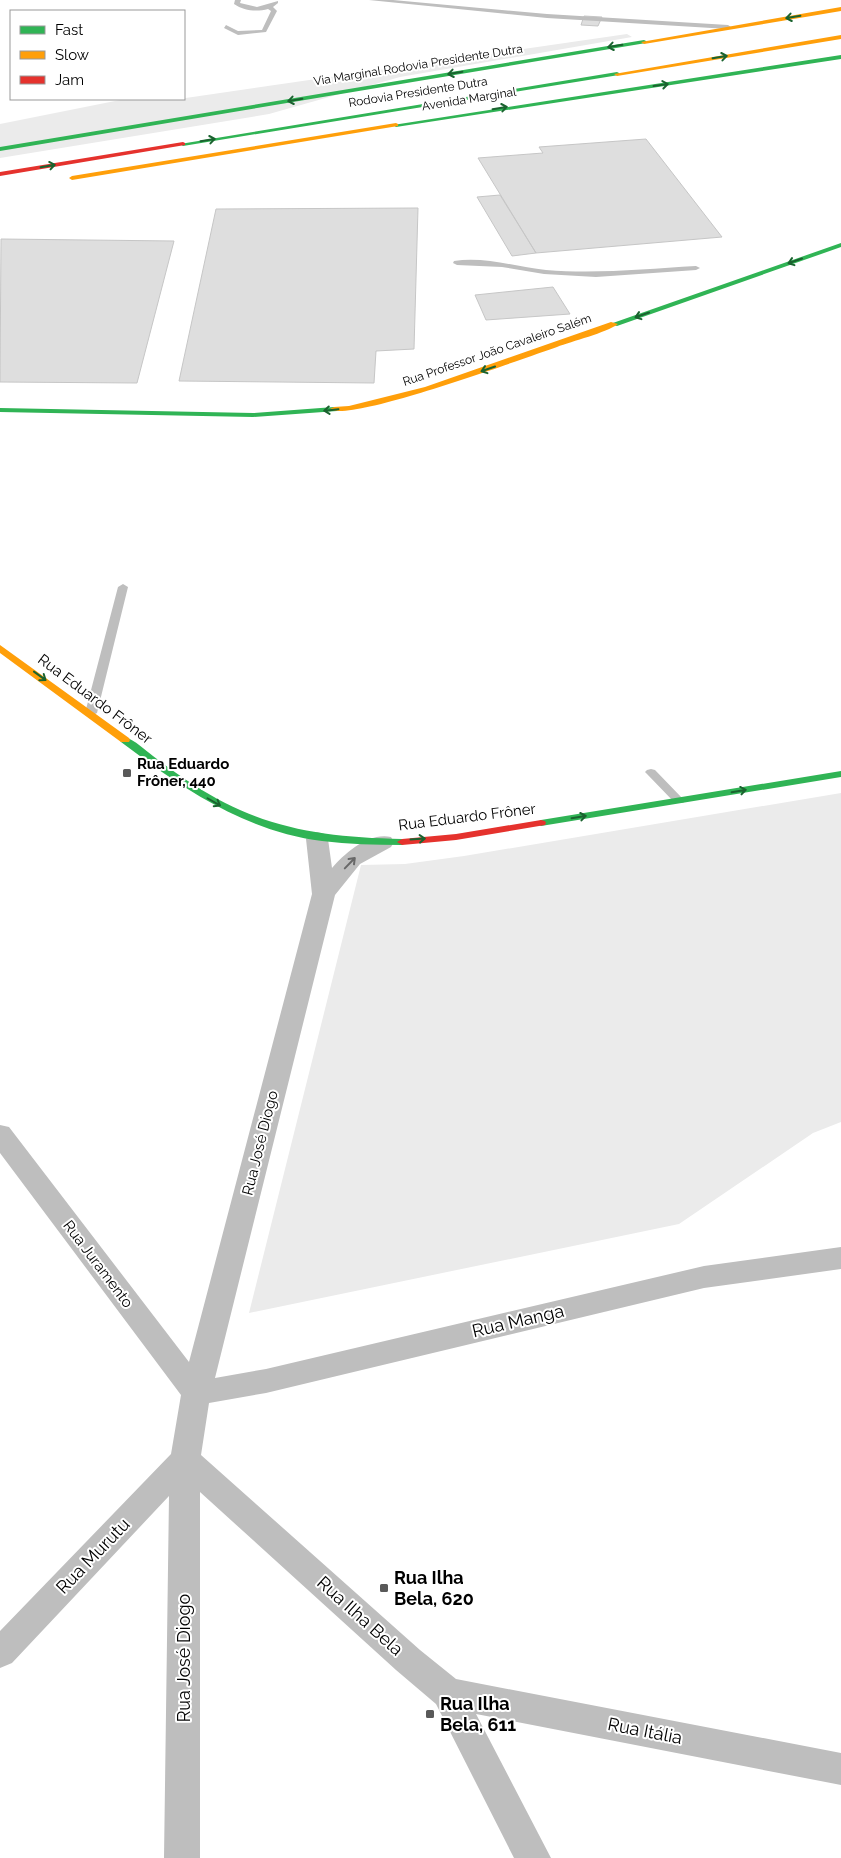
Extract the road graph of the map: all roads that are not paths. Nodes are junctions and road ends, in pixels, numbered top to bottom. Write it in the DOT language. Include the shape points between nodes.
graph roads {
  1 [pos="238,0"];
  2 [pos="276,0"];
  3 [pos="372,0"];
  4 [pos="270,6"];
  5 [pos="841,9"];
  6 [pos="547,16"];
  7 [pos="226,27"];
  8 [pos="728,27"];
  9 [pos="841,27"];
  10 [pos="841,37"];
  11 [pos="646,41"];
  12 [pos="841,58"];
  13 [pos="551,84"];
  14 [pos="0,149"];
  15 [pos="0,162"];
  16 [pos="0,174"];
  17 [pos="841,245"];
  18 [pos="457,263"];
  19 [pos="696,268"];
  20 [pos="0,410"];
  21 [pos="123,587"];
  22 [pos="0,648"];
  23 [pos="91,713"];
  24 [pos="651,772"];
  25 [pos="841,774"];
  26 [pos="679,801"];
  27 [pos="317,839"];
  28 [pos="383,842"];
  29 [pos="324,894"];
  30 [pos="0,1134"];
  31 [pos="841,1258"];
  32 [pos="196,1393"];
  33 [pos="186,1459"];
  34 [pos="0,1653"];
  35 [pos="448,1693"];
  36 [pos="841,1769"];
  37 [pos="182,1858"];
  38 [pos="533,1858"];
  1 -- 4 [label="lane" via="237,4 244,7"];
  2 -- 4 [label="lane"];
  3 -- 6 [label="lane"];
  4 -- 7 [label="lane" via="274,11 264,31 239,32"];
  5 -- 8 [label="main road, Via Marginal Rodovia Presidente Dutra, one-way"];
  6 -- 8 [label="lane"];
  6 -- 11 [label="lane" via="643,28 652,34"];
  8 -- 11 [label="main road, Via Marginal Rodovia Presidente Dutra"];
  9 -- 15 [label="main road, Rodovia Presidente Dutra"];
  13 -- 10 [label="main road, Rodovia Presidente Dutra, one-way"];
  11 -- 14 [label="main road, Via Marginal Rodovia Presidente Dutra, one-way"];
  13 -- 12 [label="main road, Avenida Marginal, one-way" via="522,94 88,172 68,179 488,110"];
  16 -- 13 [label="main road, Rodovia Presidente Dutra, one-way"];
  17 -- 20 [label="main road, Rua Professor João Cavaleiro Salém, one-way" via="428,389 349,408 253,415"];
  18 -- 19 [label="lane" via="596,275"];
  21 -- 23 [label="lane"];
  22 -- 23 [label="main road, Rua Eduardo Frôner, one-way"];
  23 -- 27 [label="main road, Rua Eduardo Frôner, one-way" via="142,754 211,801 268,826"];
  24 -- 26 [label="lane"];
  26 -- 25 [label="main road, Rua Eduardo Frôner, one-way"];
  28 -- 26 [label="main road, Rua Eduardo Frôner, one-way" via="460,836"];
  27 -- 28 [label="main road, Rua Eduardo Frôner"];
  27 -- 29 [label="street, Rua José Diogo"];
  29 -- 28 [label="street, Rua José Diogo, one-way" via="352,859"];
  29 -- 32 [label="street, Rua José Diogo"];
  30 -- 32 [label="street, Rua Juramento"];
  31 -- 32 [label="street, Rua Manga" via="704,1277 266,1381"];
  32 -- 33 [label="street"];
  33 -- 34 [label="street, Rua Murutu"];
  33 -- 35 [label="street, Rua Ilha Bela"];
  33 -- 37 [label="street, Rua José Diogo"];
  35 -- 36 [label="street, Rua Itália"];
  35 -- 38 [label="street, Rua Ilha Bela"];
}
